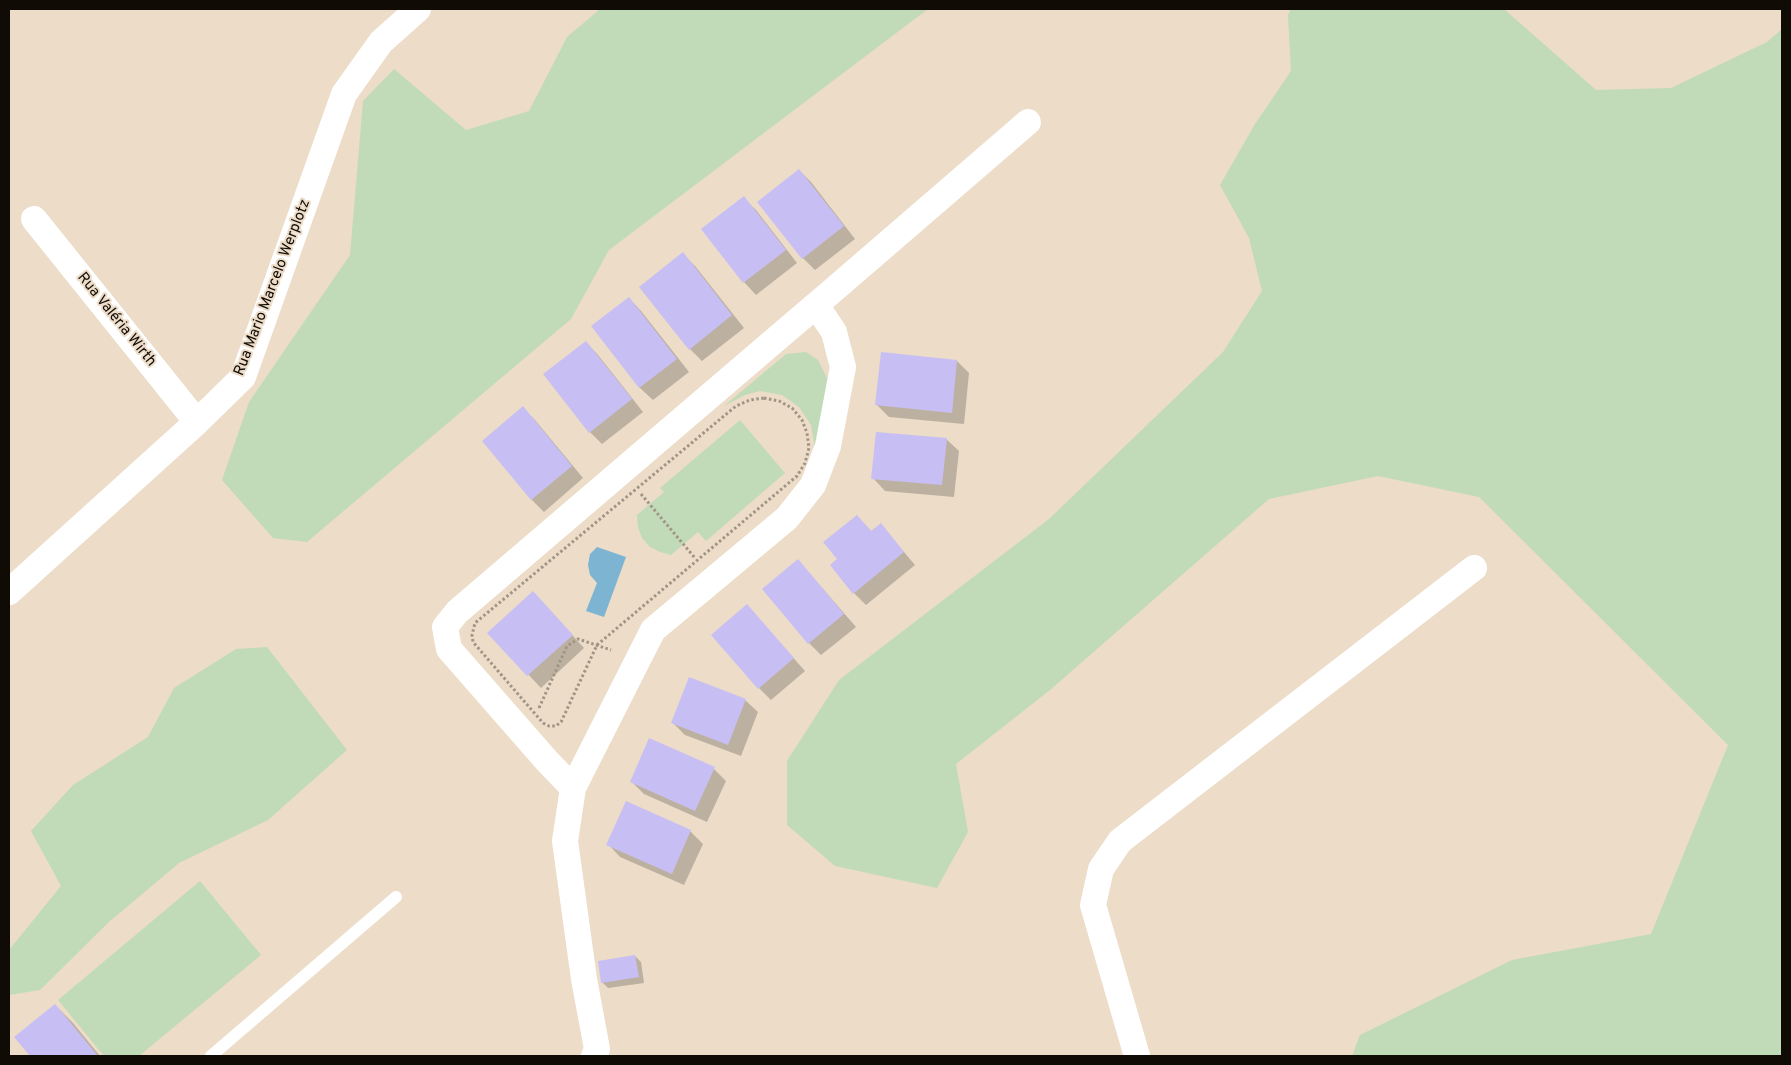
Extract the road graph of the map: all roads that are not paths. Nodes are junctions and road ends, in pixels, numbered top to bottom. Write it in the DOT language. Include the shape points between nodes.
graph roads {
  1 [pos="418,9"];
  2 [pos="1028,122"];
  3 [pos="34,219"];
  4 [pos="816,305"];
  5 [pos="197,422"];
  6 [pos="1474,568"];
  7 [pos="9,592"];
  8 [pos="573,788"];
  9 [pos="396,897"];
  10 [pos="211,1056"];
  11 [pos="594,1056"];
  12 [pos="1137,1056"];
  1 -- 5 [label="street, Rua Mario Marcelo Werplotz" via="381,42 344,94 243,377"];
  2 -- 4 [label="street"];
  3 -- 5 [label="street, Rua Valéria Wirth"];
  4 -- 8 [label="street" via="834,332 843,367 828,446 813,485 788,518 653,630"];
  4 -- 8 [label="street" via="457,612 445,627 449,649"];
  5 -- 7 [label="street, Rua Mario Marcelo Werplotz"];
  6 -- 12 [label="street" via="1115,848 1101,869 1093,905"];
  8 -- 11 [label="street" via="565,841 597,1049"];
  9 -- 10 [label="lane"];
}
